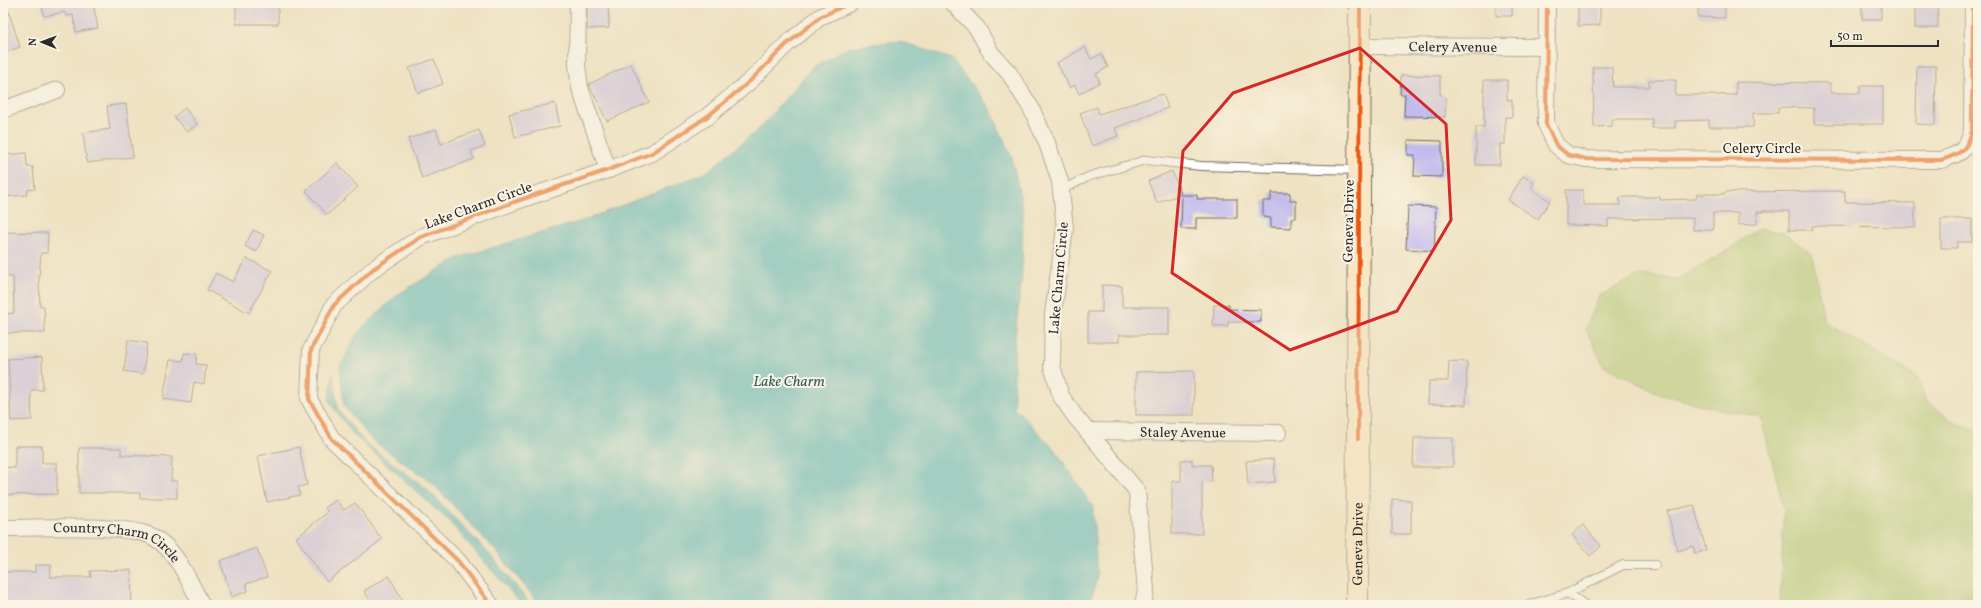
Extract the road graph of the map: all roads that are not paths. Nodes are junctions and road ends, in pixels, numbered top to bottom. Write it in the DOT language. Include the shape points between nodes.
graph roads {
  1 [pos="578,3"];
  2 [pos="850,3"];
  3 [pos="953,3"];
  4 [pos="1360,3"];
  5 [pos="1547,3"];
  6 [pos="1972,3"];
  7 [pos="1361,46"];
  8 [pos="1546,48"];
  9 [pos="57,90"];
  10 [pos="3,110"];
  11 [pos="608,170"];
  12 [pos="1360,170"];
  13 [pos="1061,190"];
  14 [pos="1087,431"];
  15 [pos="1278,433"];
  16 [pos="3,528"];
  17 [pos="1655,565"];
  18 [pos="1568,593"];
  19 [pos="202,605"];
  20 [pos="491,605"];
  21 [pos="1143,605"];
  22 [pos="1357,605"];
  23 [pos="1529,605"];
  24 [pos="1585,605"];
  1 -- 11 [label="street" via="577,65 580,88"];
  2 -- 11 [label="street, Lake Charm Circle" via="820,17 708,116 652,153"];
  3 -- 13 [label="street, Lake Charm Circle" via="977,28 991,54 1009,74 1031,108 1047,143"];
  4 -- 7 [label="main road, Geneva Drive"];
  5 -- 8 [label="street, Celery Circle"];
  6 -- 8 [label="street, Celery Circle" via="1972,131 1968,146 1956,155 1941,160 1586,159 1568,155 1556,145 1546,124"];
  7 -- 8 [label="street, Celery Avenue"];
  7 -- 12 [label="main road, Geneva Drive"];
  9 -- 10 [label="street"];
  11 -- 20 [label="street, Lake Charm Circle" via="421,237 373,269 334,305 311,350 309,399 332,438 458,561"];
  12 -- 13 [label="lane" via="1201,166 1146,160 1090,176"];
  12 -- 22 [label="main road, Geneva Drive"];
  13 -- 14 [label="street, Lake Charm Circle" via="1065,229 1053,314 1052,366 1061,396"];
  14 -- 15 [label="street, Staley Avenue"];
  14 -- 21 [label="street, Lake Charm Circle" via="1137,492 1146,590"];
  16 -- 19 [label="street, Country Charm Circle" via="126,529 154,538 175,557"];
  17 -- 18 [label="lane" via="1623,565"];
  18 -- 23 [label="lane"];
  18 -- 24 [label="lane"];
}
